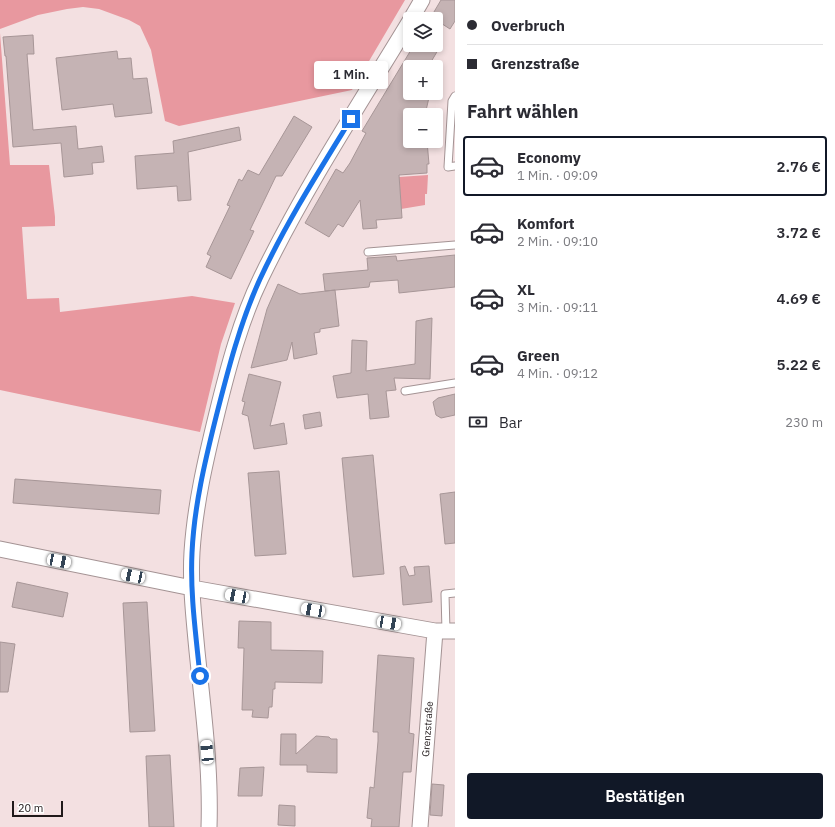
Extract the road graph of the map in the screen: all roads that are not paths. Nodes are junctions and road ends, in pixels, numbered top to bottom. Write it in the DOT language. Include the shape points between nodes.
graph roads {
  1 [pos="422,0"];
  2 [pos="415,12"];
  3 [pos="403,32"];
  4 [pos="455,96"];
  5 [pos="455,166"];
  6 [pos="455,245"];
  7 [pos="368,252"];
  8 [pos="455,384"];
  9 [pos="405,391"];
  10 [pos="0,549"];
  11 [pos="192,588"];
  12 [pos="455,593"];
  13 [pos="445,631"];
  14 [pos="209,827"];
  15 [pos="420,827"];
  1 -- 2 [label="street"];
  3 -- 11 [label="street" via="308,189 260,279 245,318 226,376 206,458 192,552"];
  4 -- 5 [label="lane" via="452,101 448,166"];
  6 -- 7 [label="lane"];
  8 -- 9 [label="lane"];
  10 -- 11 [label="street"];
  11 -- 13 [label="street"];
  11 -- 14 [label="street" via="209,779"];
  12 -- 13 [label="lane" via="445,594"];
  13 -- 15 [label="street, Grenzstraße"];
}
